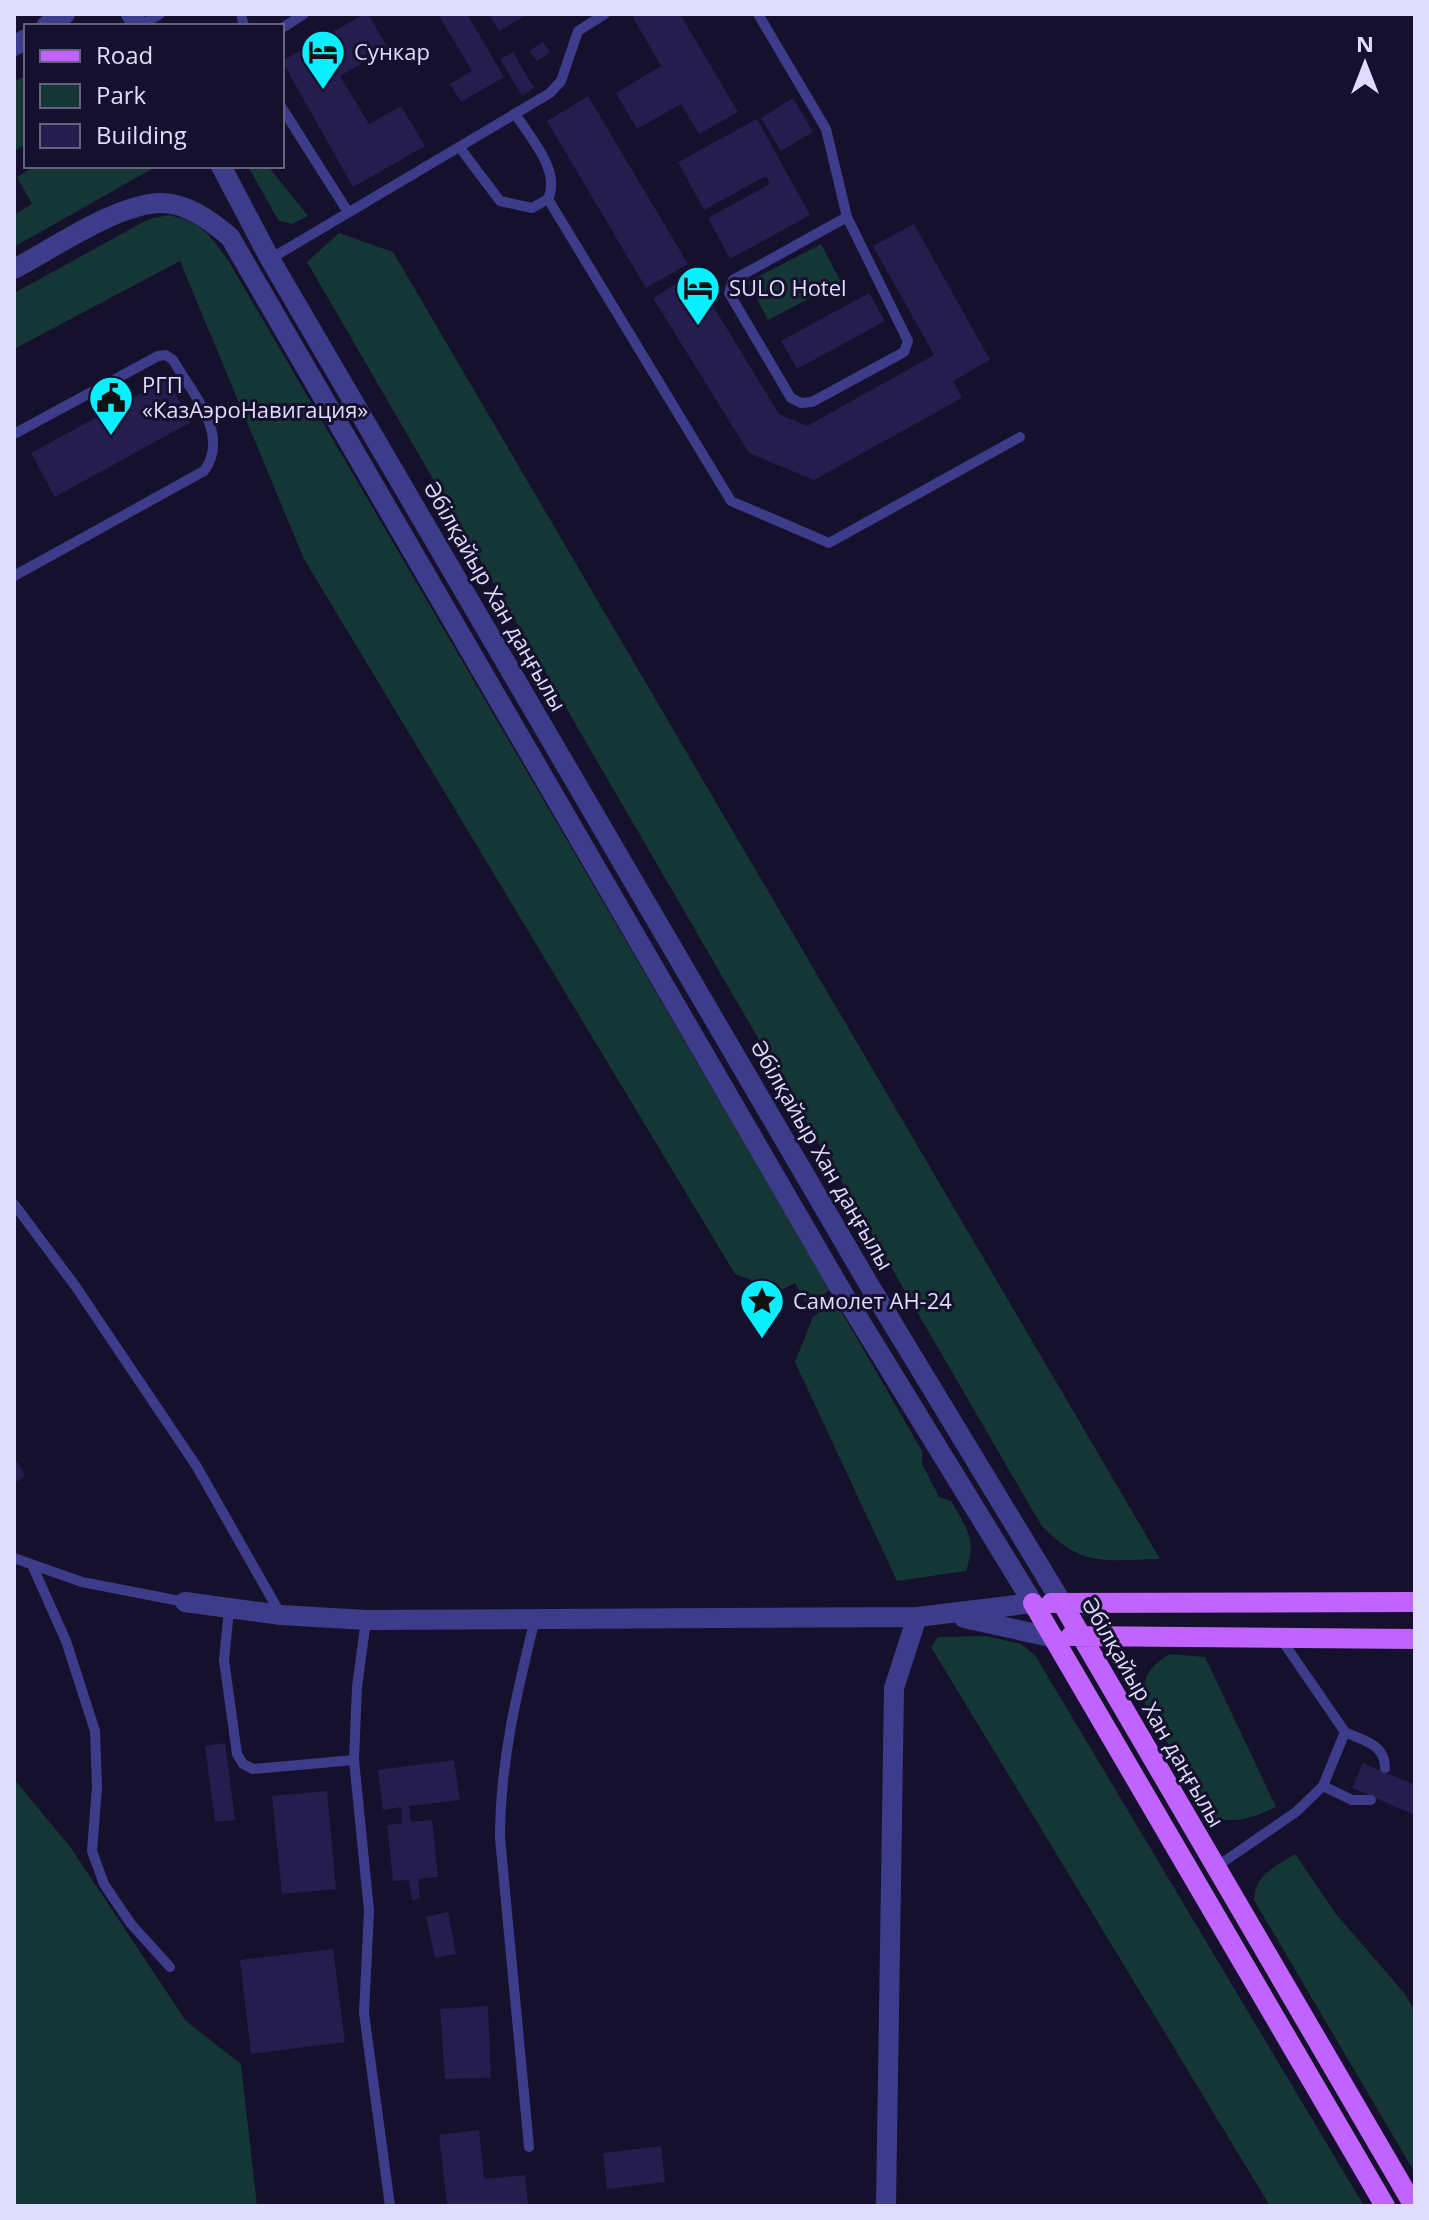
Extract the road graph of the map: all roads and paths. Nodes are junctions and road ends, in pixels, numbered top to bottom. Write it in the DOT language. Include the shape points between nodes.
graph roads {
  1 [pos="304,14"];
  2 [pos="605,14"];
  3 [pos="758,14"];
  4 [pos="284,27"];
  5 [pos="284,111"];
  6 [pos="516,115"];
  7 [pos="460,148"];
  8 [pos="222,168"];
  9 [pos="548,199"];
  10 [pos="348,212"];
  11 [pos="847,217"];
  12 [pos="270,259"];
  13 [pos="14,269"];
  14 [pos="14,434"];
  15 [pos="1020,437"];
  16 [pos="14,576"];
  17 [pos="14,1204"];
  18 [pos="14,1558"];
  19 [pos="33,1567"];
  20 [pos="185,1602"];
  21 [pos="1415,1602"];
  22 [pos="1033,1603"];
  23 [pos="1062,1603"];
  24 [pos="229,1610"];
  25 [pos="948,1614"];
  26 [pos="281,1615"];
  27 [pos="536,1617"];
  28 [pos="917,1617"];
  29 [pos="366,1620"];
  30 [pos="1081,1636"];
  31 [pos="1055,1638"];
  32 [pos="1280,1638"];
  33 [pos="1415,1639"];
  34 [pos="1345,1732"];
  35 [pos="354,1760"];
  36 [pos="1385,1768"];
  37 [pos="1323,1786"];
  38 [pos="1371,1800"];
  39 [pos="1216,1867"];
  40 [pos="170,1967"];
  41 [pos="529,2147"];
  42 [pos="390,2206"];
  43 [pos="886,2206"];
  44 [pos="1385,2206"];
  45 [pos="1414,2206"];
  1 -- 4 [label="lane"];
  2 -- 6 [label="lane" via="578,31 561,81"];
  3 -- 11 [label="lane" via="826,129"];
  5 -- 10 [label="lane"];
  6 -- 7 [label="lane"];
  6 -- 9 [label="lane" via="552,174 554,188"];
  7 -- 9 [label="lane" via="500,201 532,208"];
  7 -- 10 [label="lane"];
  8 -- 12 [label="street, Әбілқайыр Хан даңғылы"];
  9 -- 15 [label="lane" via="731,501 829,543"];
  10 -- 12 [label="lane"];
  11 -- 11 [label="lane" via="908,341 904,352 801,403 791,398 729,293 733,280"];
  12 -- 23 [label="street, Әбілқайыр Хан даңғылы" via="868,1283"];
  13 -- 22 [label="street" via="131,208 162,203 204,215 230,237 841,1290"];
  14 -- 16 [label="lane" via="166,355 216,443 204,471"];
  17 -- 26 [label="lane" via="197,1467"];
  18 -- 19 [label="lane"];
  19 -- 20 [label="lane"];
  19 -- 40 [label="lane" via="66,1641 95,1731 92,1851 104,1884"];
  20 -- 24 [label="street"];
  21 -- 23 [label="main road"];
  22 -- 23 [label="main road"];
  22 -- 25 [label="street"];
  22 -- 31 [label="main road"];
  23 -- 30 [label="main road, Әбілқайыр Хан даңғылы"];
  24 -- 26 [label="street"];
  24 -- 35 [label="lane" via="224,1660 237,1754 243,1764 253,1769"];
  25 -- 28 [label="street"];
  25 -- 31 [label="street"];
  26 -- 29 [label="street"];
  27 -- 28 [label="street"];
  27 -- 29 [label="street"];
  27 -- 41 [label="lane" via="513,1707 500,1793"];
  28 -- 43 [label="street" via="894,1688"];
  29 -- 35 [label="lane"];
  30 -- 31 [label="main road"];
  30 -- 32 [label="main road"];
  30 -- 39 [label="main road, Әбілқайыр Хан даңғылы"];
  31 -- 44 [label="main road"];
  32 -- 33 [label="main road"];
  32 -- 34 [label="lane"];
  34 -- 36 [label="lane" via="1378,1747"];
  34 -- 37 [label="lane"];
  35 -- 42 [label="lane" via="369,1911 364,2013"];
  37 -- 38 [label="lane" via="1352,1800"];
  37 -- 39 [label="lane" via="1296,1812"];
  39 -- 45 [label="main road, Әбілқайыр Хан даңғылы"];
}
